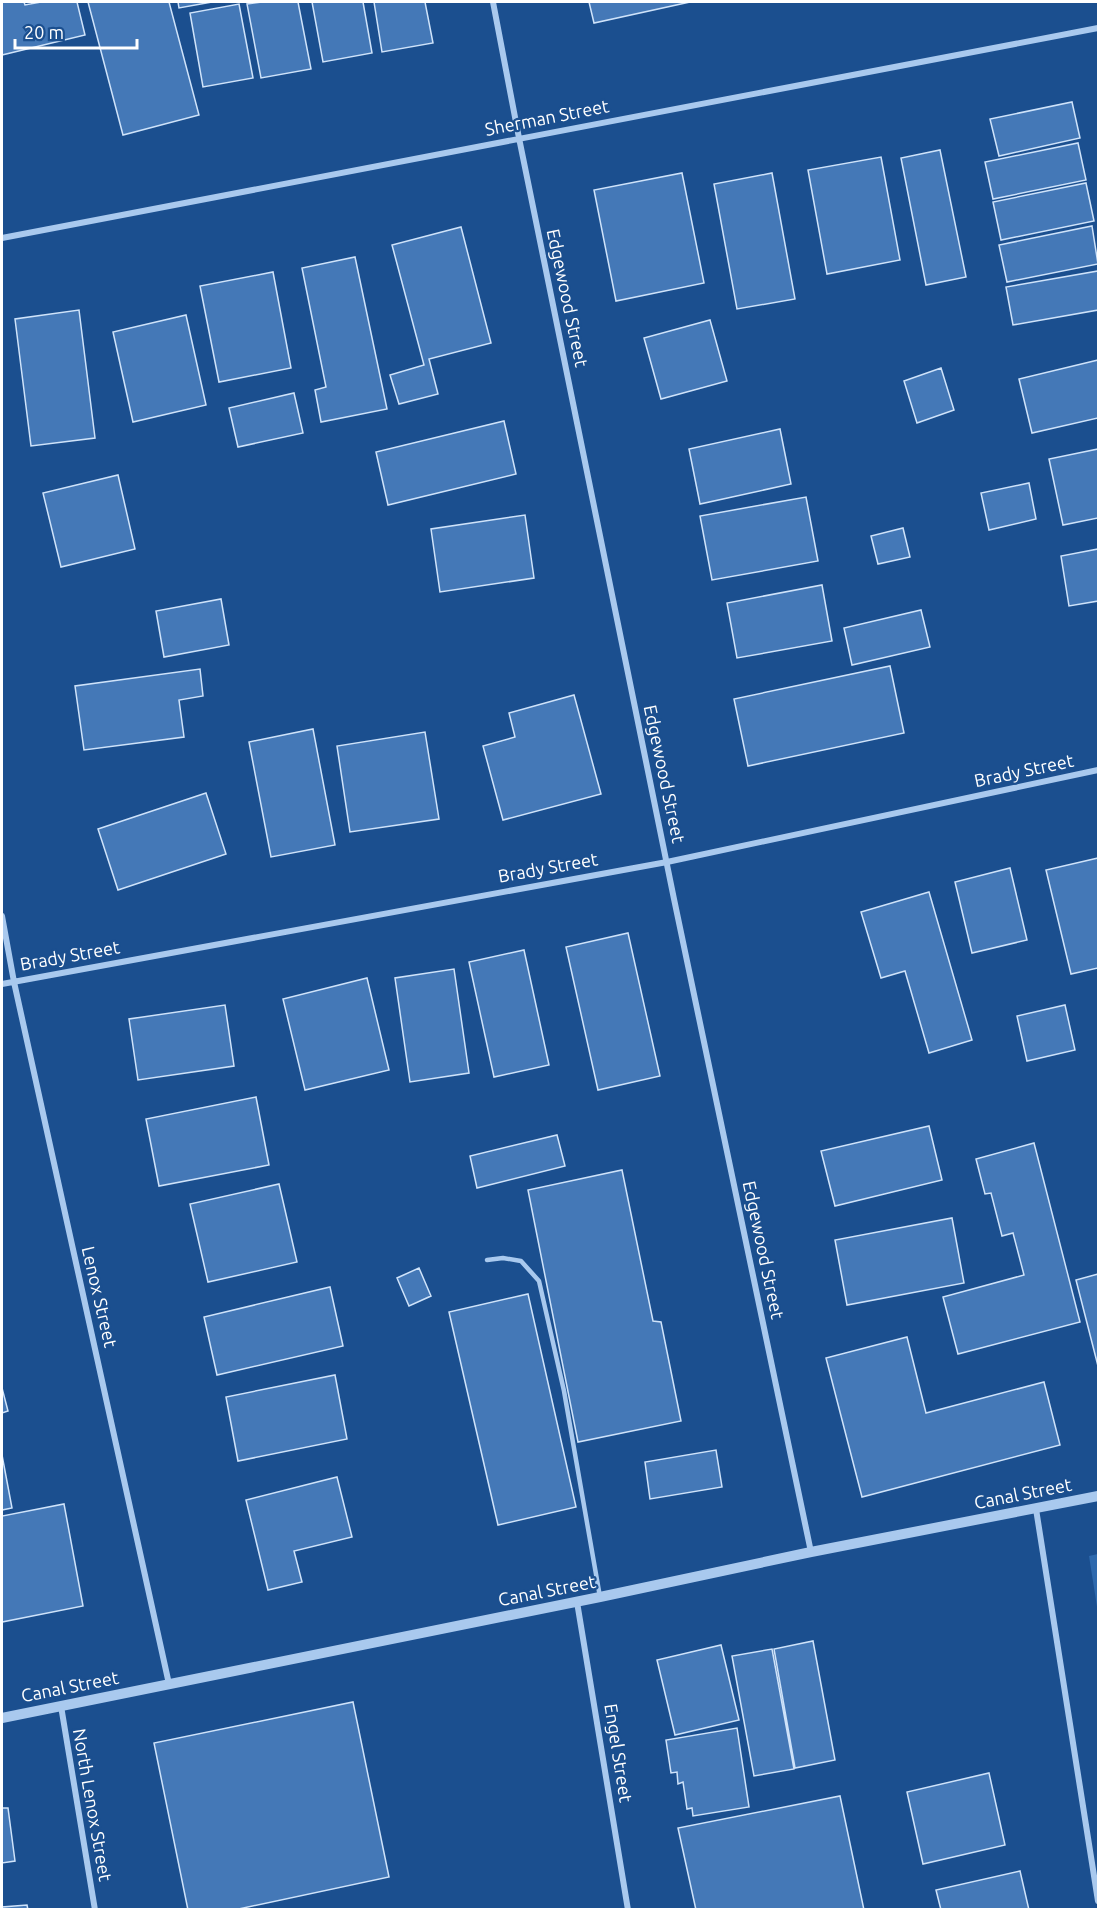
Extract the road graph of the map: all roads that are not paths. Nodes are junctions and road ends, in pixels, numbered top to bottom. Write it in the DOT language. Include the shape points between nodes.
graph roads {
  1 [pos="494,2"];
  2 [pos="1098,28"];
  3 [pos="519,138"];
  4 [pos="2,238"];
  5 [pos="1098,771"];
  6 [pos="667,862"];
  7 [pos="2,916"];
  8 [pos="14,982"];
  9 [pos="2,984"];
  10 [pos="487,1260"];
  11 [pos="1098,1496"];
  12 [pos="1036,1509"];
  13 [pos="811,1552"];
  14 [pos="600,1597"];
  15 [pos="577,1602"];
  16 [pos="169,1684"];
  17 [pos="60,1706"];
  18 [pos="2,1718"];
  19 [pos="1098,1901"];
  20 [pos="95,1910"];
  21 [pos="628,1910"];
  1 -- 3 [label="street, Edgewood Street"];
  2 -- 3 [label="street, Sherman Street"];
  3 -- 4 [label="street, Sherman Street"];
  3 -- 6 [label="street, Edgewood Street"];
  5 -- 6 [label="street, Brady Street"];
  6 -- 8 [label="street, Brady Street"];
  6 -- 13 [label="street, Edgewood Street"];
  7 -- 8 [label="street, Lenox Street"];
  8 -- 9 [label="street, Brady Street"];
  8 -- 16 [label="street, Lenox Street"];
  10 -- 14 [label="lane" via="521,1261 539,1281 564,1390"];
  11 -- 12 [label="street, Canal Street"];
  12 -- 13 [label="street, Canal Street"];
  12 -- 19 [label="street"];
  13 -- 14 [label="street, Canal Street"];
  14 -- 15 [label="street, Canal Street"];
  15 -- 16 [label="street, Canal Street"];
  15 -- 21 [label="street, Engel Street"];
  16 -- 17 [label="street, Canal Street"];
  17 -- 18 [label="street, Canal Street"];
  17 -- 20 [label="street, North Lenox Street"];
}
